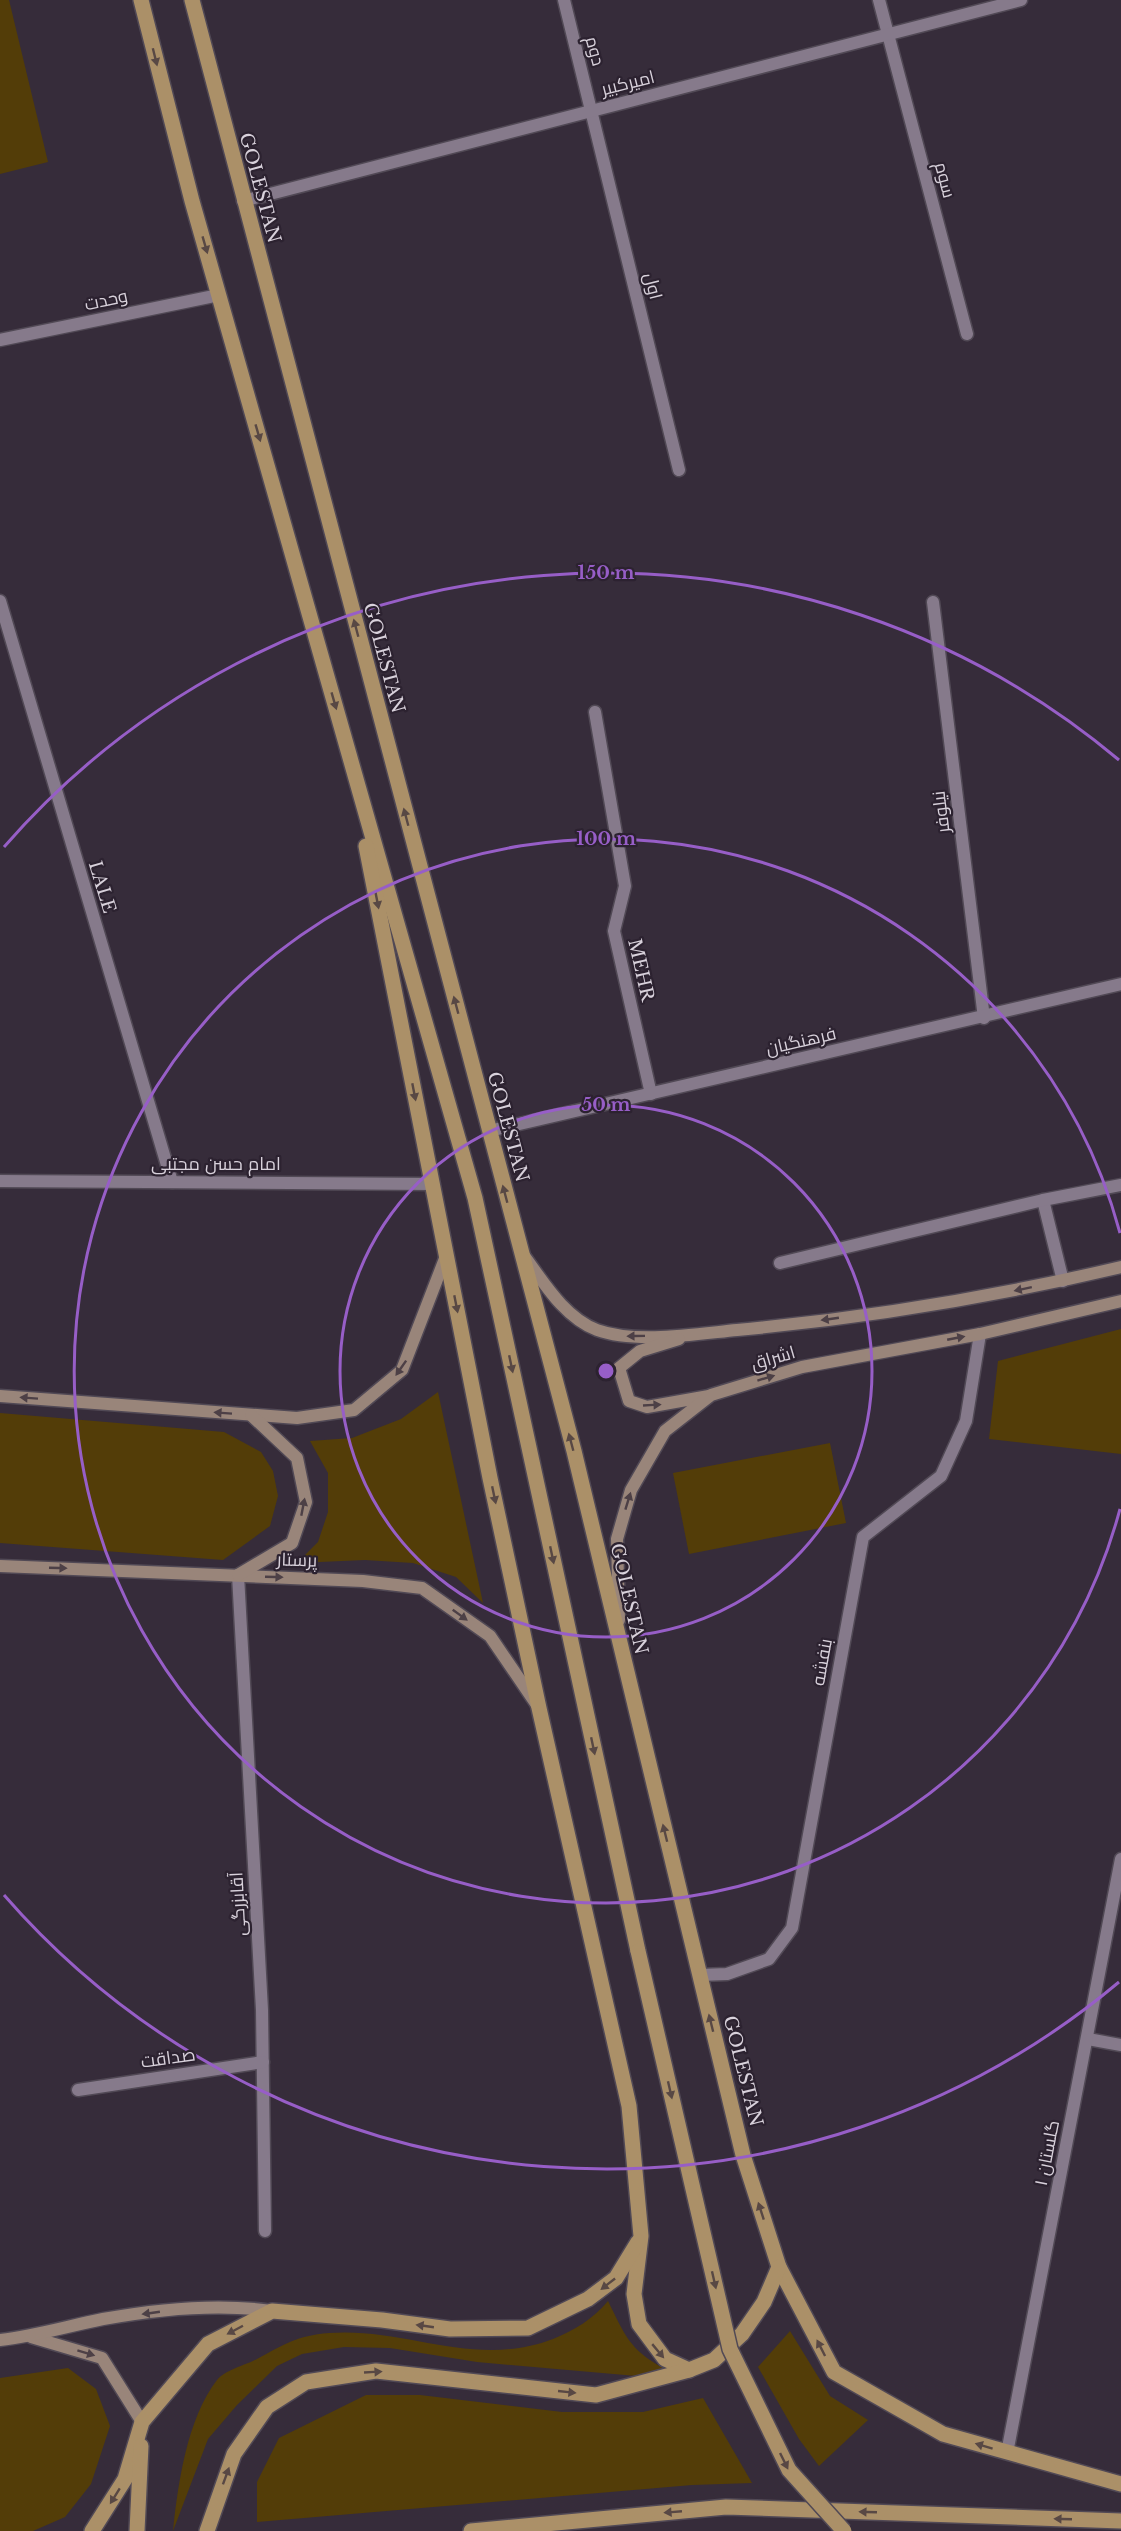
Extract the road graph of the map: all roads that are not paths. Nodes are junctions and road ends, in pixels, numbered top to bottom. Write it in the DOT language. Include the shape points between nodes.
graph roads {
  1 [pos="141,0"];
  2 [pos="192,0"];
  3 [pos="564,0"];
  4 [pos="879,0"];
  5 [pos="1021,0"];
  6 [pos="887,35"];
  7 [pos="592,111"];
  8 [pos="243,201"];
  9 [pos="219,295"];
  10 [pos="967,334"];
  11 [pos="0,340"];
  12 [pos="679,470"];
  13 [pos="0,601"];
  14 [pos="933,602"];
  15 [pos="595,712"];
  16 [pos="345,740"];
  17 [pos="1121,984"];
  18 [pos="984,1018"];
  19 [pos="651,1094"];
  20 [pos="489,1131"];
  21 [pos="0,1181"];
  22 [pos="172,1182"];
  23 [pos="433,1184"];
  24 [pos="1121,1185"];
  25 [pos="1043,1200"];
  26 [pos="520,1250"];
  27 [pos="447,1256"];
  28 [pos="780,1263"];
  29 [pos="1121,1267"];
  30 [pos="1063,1281"];
  31 [pos="1121,1302"];
  32 [pos="980,1334"];
  33 [pos="694,1335"];
  34 [pos="711,1395"];
  35 [pos="0,1396"];
  36 [pos="251,1415"];
  37 [pos="0,1566"];
  38 [pos="238,1575"];
  39 [pos="620,1642"];
  40 [pos="539,1708"];
  41 [pos="1121,1859"];
  42 [pos="700,1975"];
  43 [pos="1088,2039"];
  44 [pos="1121,2045"];
  45 [pos="263,2062"];
  46 [pos="78,2090"];
  47 [pos="265,2231"];
  48 [pos="641,2236"];
  49 [pos="779,2266"];
  50 [pos="272,2311"];
  51 [pos="30,2336"];
  52 [pos="0,2340"];
  53 [pos="689,2370"];
  54 [pos="142,2422"];
  55 [pos="1007,2453"];
  56 [pos="1121,2484"];
  57 [pos="1121,2521"];
  58 [pos="92,2531"];
  59 [pos="137,2531"];
  60 [pos="207,2531"];
  61 [pos="471,2531"];
  62 [pos="844,2531"];
  1 -- 9 [label="main road, one-way"];
  2 -- 8 [label="main road, GOLESTAN"];
  3 -- 7 [label="street, دوم"];
  4 -- 6 [label="street, سوم"];
  5 -- 6 [label="street, امیرکبیر"];
  6 -- 7 [label="street, امیرکبیر"];
  6 -- 10 [label="street, سوم"];
  7 -- 8 [label="street, امیرکبیر"];
  7 -- 12 [label="street, اول"];
  20 -- 8 [label="main road, GOLESTAN, one-way"];
  9 -- 11 [label="street, وحدت"];
  9 -- 16 [label="main road, one-way"];
  13 -- 22 [label="street, LALE"];
  14 -- 18 [label="street, نیلوفر"];
  15 -- 19 [label="street, MEHR" via="625,886 614,931"];
  16 -- 23 [label="main road, one-way"];
  16 -- 62 [label="main road, one-way, bridge" via="476,1198 638,1952 730,2349 789,2470"];
  17 -- 18 [label="street, فرهنگیان"];
  18 -- 19 [label="street, فرهنگیان"];
  19 -- 20 [label="street, فرهنگیان"];
  26 -- 20 [label="main road, GOLESTAN, one-way"];
  21 -- 22 [label="street, امام حسن مجتبی"];
  22 -- 23 [label="street, امام حسن مجتبی"];
  23 -- 27 [label="main road"];
  24 -- 25 [label="street"];
  25 -- 28 [label="street"];
  25 -- 30 [label="street"];
  33 -- 26 [label="main road, اشراق, one-way" via="624,1336 596,1330 552,1295"];
  39 -- 26 [label="main road, GOLESTAN, one-way"];
  27 -- 36 [label="main road, one-way" via="402,1370 354,1410 297,1418"];
  27 -- 40 [label="main road, one-way"];
  29 -- 30 [label="main road, اشراق"];
  30 -- 33 [label="main road, اشراق, one-way" via="977,1299"];
  31 -- 32 [label="main road, اشراق"];
  34 -- 32 [label="main road, اشراق, one-way" via="802,1367"];
  32 -- 42 [label="street, بنفشه" via="966,1421 941,1476 863,1537 792,1928 769,1959 726,1974"];
  33 -- 34 [label="main road, one-way" via="640,1351 619,1368 629,1401 647,1407"];
  39 -- 34 [label="main road, اشراق, one-way" via="617,1539 631,1490 665,1431"];
  36 -- 35 [label="main road, one-way"];
  38 -- 36 [label="main road, one-way" via="292,1543 306,1503 297,1458"];
  37 -- 38 [label="main road, پرستار, one-way"];
  38 -- 40 [label="main road, پرستار, one-way" via="422,1588 490,1636"];
  38 -- 45 [label="street, آقابزرگی"];
  42 -- 39 [label="main road, GOLESTAN, one-way"];
  40 -- 48 [label="main road" via="628,2106"];
  41 -- 43 [label="street, گلستان ۱"];
  49 -- 42 [label="main road, GOLESTAN, one-way" via="743,2156"];
  43 -- 44 [label="street"];
  43 -- 55 [label="street, گلستان ۱"];
  45 -- 46 [label="street, صداقت"];
  45 -- 47 [label="street, آقابزرگی"];
  48 -- 50 [label="main road, one-way" via="616,2278 588,2299 528,2328 450,2329"];
  48 -- 53 [label="main road, one-way" via="634,2294 639,2324 665,2359"];
  49 -- 53 [label="main road" via="764,2302 742,2334 714,2360"];
  55 -- 49 [label="main road, GOLESTAN, one-way" via="944,2434 834,2372"];
  50 -- 51 [label="main road, one-way" via="239,2306 175,2309 104,2319"];
  50 -- 54 [label="main road, one-way" via="208,2344"];
  51 -- 52 [label="main road"];
  51 -- 54 [label="main road, one-way" via="102,2358"];
  60 -- 53 [label="main road, one-way" via="234,2454 267,2407 306,2382 376,2371 596,2395"];
  54 -- 58 [label="main road, one-way" via="125,2479"];
  54 -- 59 [label="main road"];
  55 -- 56 [label="main road, GOLESTAN"];
  57 -- 61 [label="main road, one-way" via="726,2507"];
}
